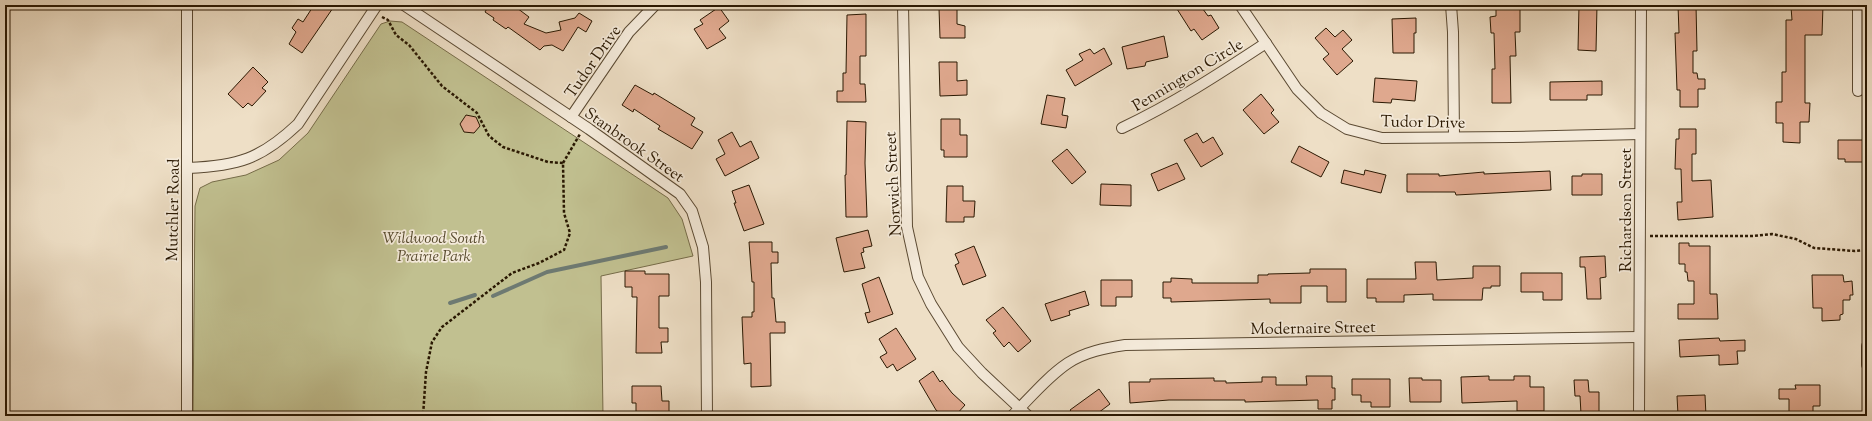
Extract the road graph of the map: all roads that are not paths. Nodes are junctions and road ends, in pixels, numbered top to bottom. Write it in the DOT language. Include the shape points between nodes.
graph roads {
  1 [pos="188,5"];
  2 [pos="404,5"];
  3 [pos="655,5"];
  4 [pos="903,5"];
  5 [pos="1240,5"];
  6 [pos="1451,5"];
  7 [pos="1641,5"];
  8 [pos="1858,5"];
  9 [pos="375,9"];
  10 [pos="1266,43"];
  11 [pos="1858,91"];
  12 [pos="571,117"];
  13 [pos="1122,128"];
  14 [pos="1640,134"];
  15 [pos="1454,137"];
  16 [pos="188,168"];
  17 [pos="1639,337"];
  18 [pos="1867,346"];
  19 [pos="1867,366"];
  20 [pos="1020,408"];
  21 [pos="187,416"];
  22 [pos="707,416"];
  23 [pos="1012,416"];
  24 [pos="1028,416"];
  25 [pos="1640,416"];
  1 -- 16 [label="street, Mutchler Road"];
  2 -- 12 [label="street, Stanbrook Street"];
  3 -- 12 [label="street, Tudor Drive" via="629,32"];
  4 -- 20 [label="street, Norwich Street" via="907,226 918,277 930,304 958,347"];
  5 -- 10 [label="street, Tudor Drive"];
  6 -- 15 [label="street"];
  7 -- 14 [label="street, Richardson Street"];
  8 -- 11 [label="street"];
  9 -- 16 [label="street" via="298,124 281,140 262,152 234,164"];
  10 -- 13 [label="street, Pennington Circle" via="1182,97"];
  10 -- 15 [label="street, Tudor Drive" via="1297,89 1321,113 1347,129 1382,138"];
  12 -- 22 [label="street, Stanbrook Street" via="680,194 692,211 703,247 706,282"];
  14 -- 15 [label="street, Tudor Drive"];
  14 -- 17 [label="street, Richardson Street"];
  16 -- 21 [label="street, Mutchler Road"];
  17 -- 20 [label="street, Modernaire Street" via="1125,345 1101,349 1068,363"];
  17 -- 25 [label="street, Richardson Street"];
  18 -- 19 [label="street"];
  20 -- 23 [label="street, Modernaire Street"];
  20 -- 24 [label="street, Norwich Street"];
}
